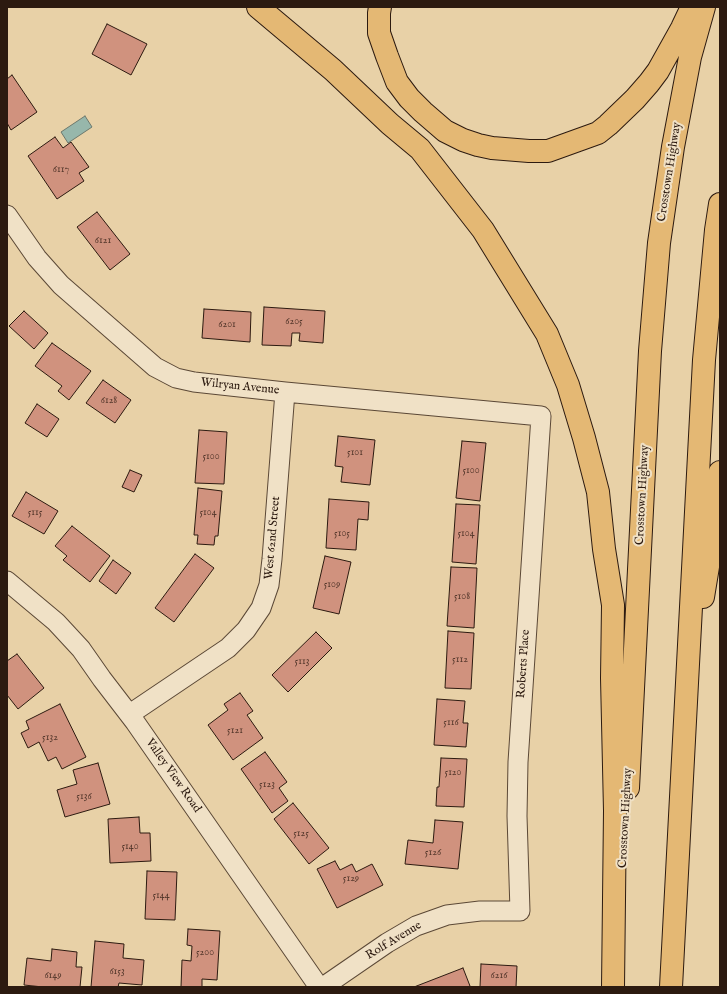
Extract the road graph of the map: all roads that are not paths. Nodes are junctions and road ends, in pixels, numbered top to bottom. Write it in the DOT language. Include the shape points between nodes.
graph roads {
  1 [pos="258,7"];
  2 [pos="380,7"];
  3 [pos="692,7"];
  4 [pos="704,7"];
  5 [pos="720,204"];
  6 [pos="7,215"];
  7 [pos="285,392"];
  8 [pos="541,416"];
  9 [pos="720,472"];
  10 [pos="7,581"];
  11 [pos="685,706"];
  12 [pos="130,714"];
  13 [pos="520,911"];
  14 [pos="319,987"];
  15 [pos="323,987"];
  16 [pos="613,987"];
  17 [pos="617,987"];
  18 [pos="671,987"];
  1 -- 16 [label="highway" via="333,70 420,149 483,230 547,334 568,385 598,492 613,605"];
  2 -- 3 [label="highway" via="379,33 397,82 409,98 445,131 463,140 492,148 548,151 598,133 635,99 658,71"];
  4 -- 17 [label="highway, Crosstown Highway" via="690,57 673,147 659,250 650,351"];
  5 -- 11 [label="highway" via="704,360"];
  6 -- 7 [label="street, Wilryan Avenue" via="37,258 61,284 155,367 176,378 194,382"];
  7 -- 8 [label="street, Wilryan Avenue"];
  7 -- 12 [label="street, West 62nd Street" via="272,559 269,585 261,608 246,630 228,648"];
  8 -- 13 [label="street, Roberts Place" via="518,762"];
  9 -- 11 [label="highway" via="714,530"];
  10 -- 12 [label="street, Valley View Road" via="56,622 81,649"];
  11 -- 18 [label="highway"];
  12 -- 14 [label="street, Valley View Road"];
  13 -- 15 [label="street, Rolf Avenue" via="480,911 447,915 416,926"];
}
